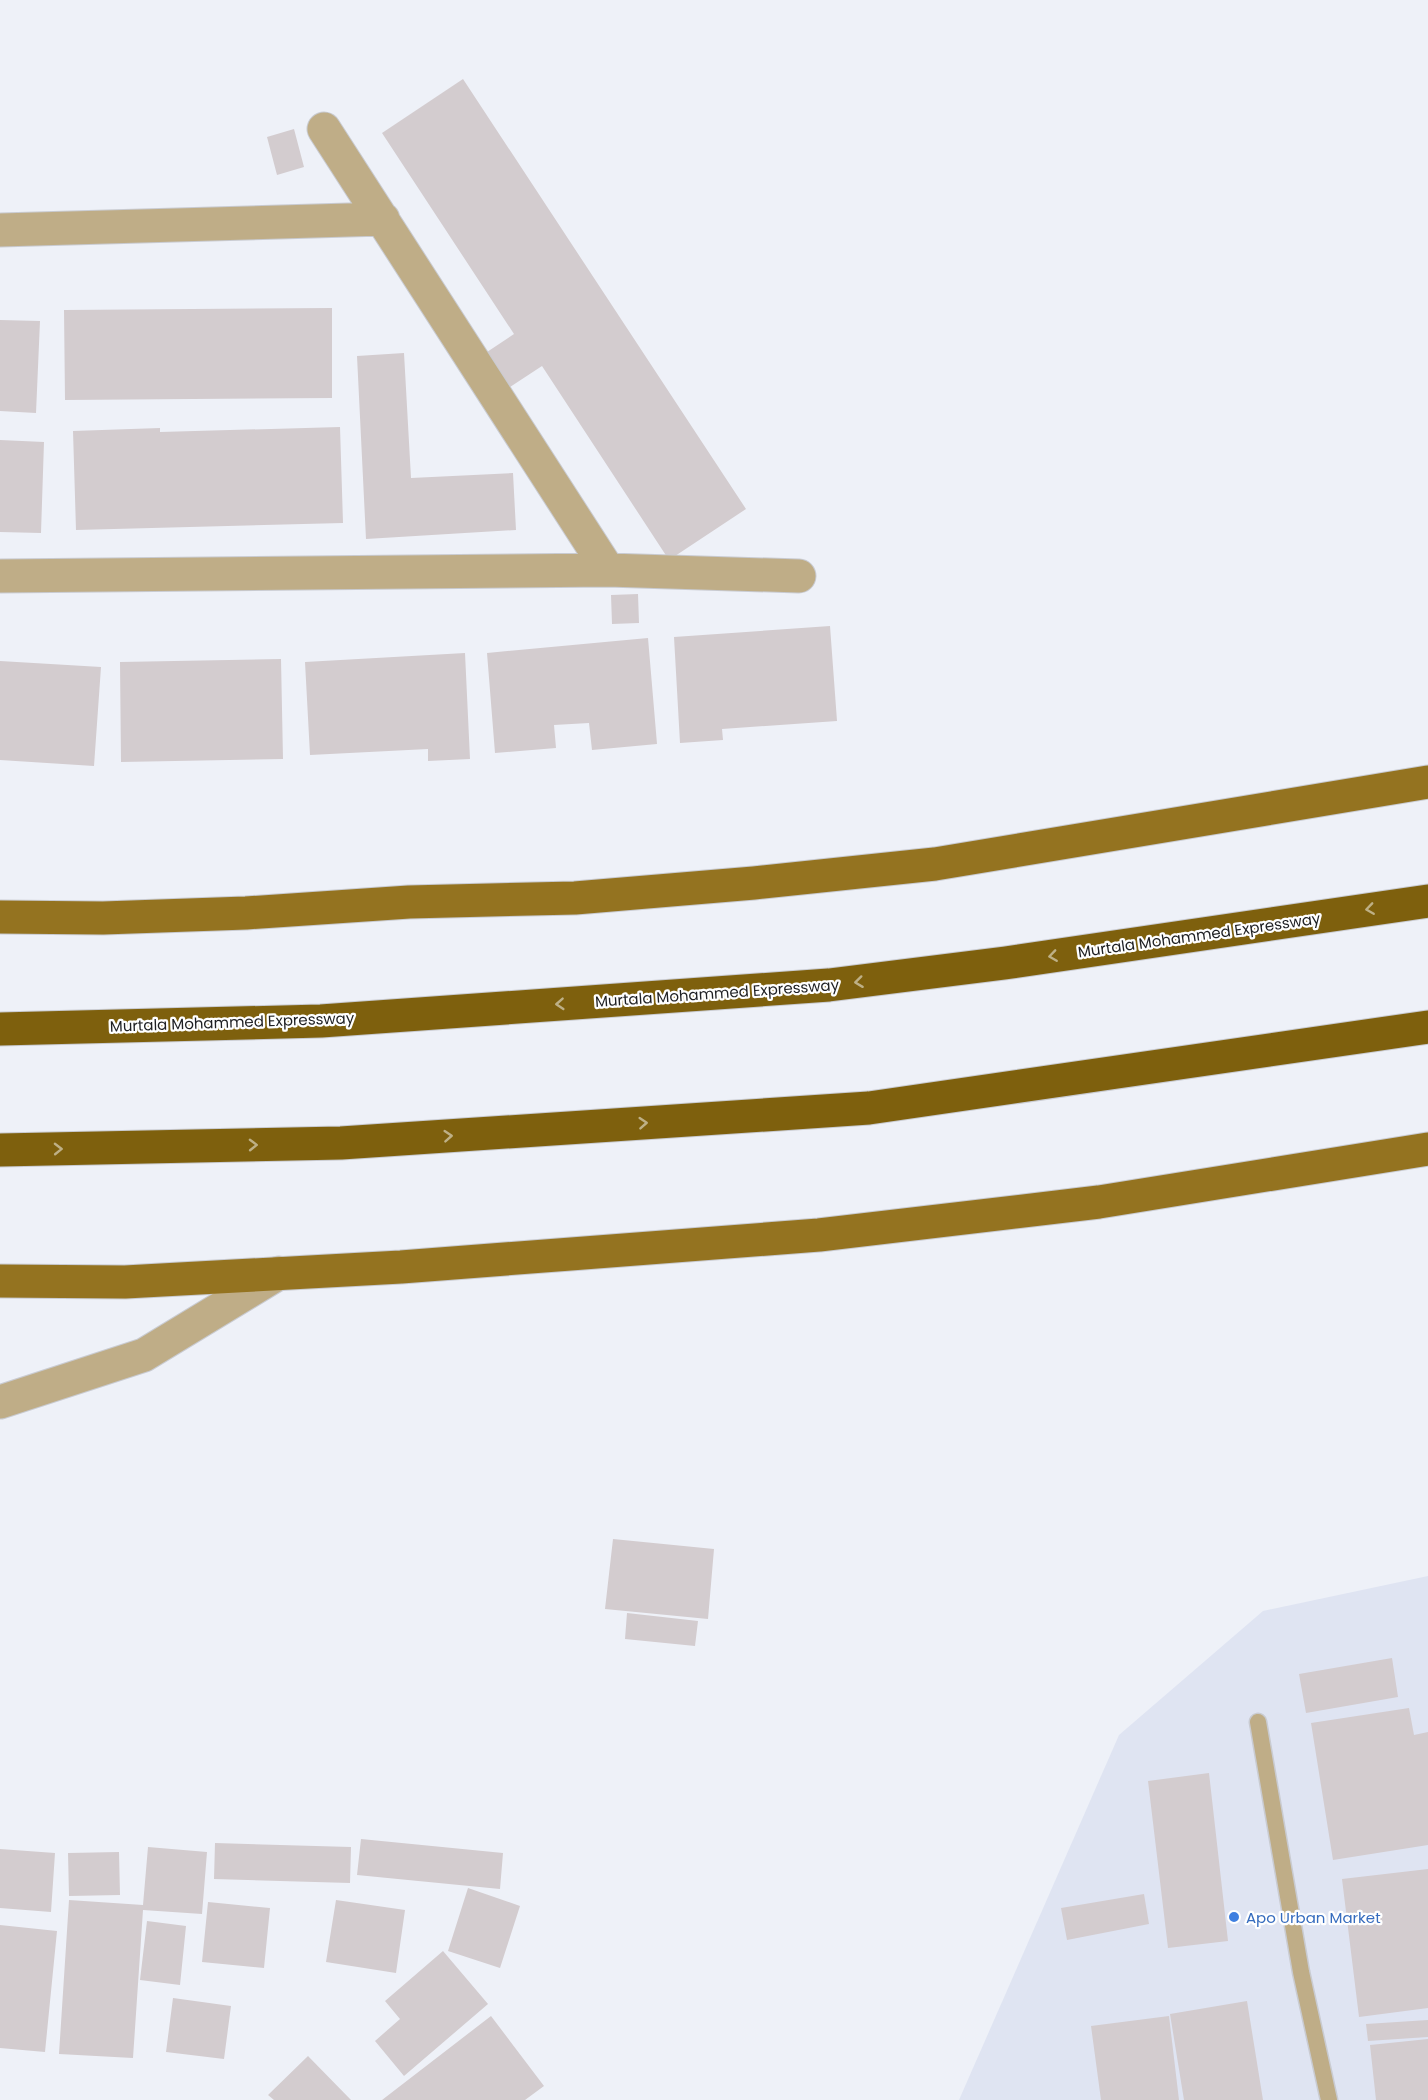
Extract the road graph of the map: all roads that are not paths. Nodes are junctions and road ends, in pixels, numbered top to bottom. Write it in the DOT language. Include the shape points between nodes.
graph roads {
  1 [pos="324,129"];
  2 [pos="383,219"];
  3 [pos="0,230"];
  4 [pos="608,570"];
  5 [pos="0,576"];
  6 [pos="799,576"];
  7 [pos="1428,782"];
  8 [pos="1428,901"];
  9 [pos="0,918"];
  10 [pos="1428,1028"];
  11 [pos="0,1029"];
  12 [pos="1428,1149"];
  13 [pos="0,1150"];
  14 [pos="279,1273"];
  15 [pos="0,1281"];
  16 [pos="0,1402"];
  17 [pos="1258,1722"];
  18 [pos="1329,2100"];
  1 -- 2 [label="street"];
  2 -- 3 [label="street"];
  2 -- 4 [label="street"];
  4 -- 5 [label="street"];
  4 -- 6 [label="street"];
  7 -- 9 [label="main road" via="935,864 754,883 575,898 409,902 103,918"];
  8 -- 11 [label="highway, Murtala Mohammed Expressway, one-way" via="829,985 321,1022"];
  13 -- 10 [label="highway, one-way" via="341,1143 869,1108"];
  12 -- 14 [label="main road" via="1099,1202 819,1234"];
  14 -- 15 [label="main road" via="125,1282"];
  14 -- 16 [label="street" via="144,1355"];
  17 -- 18 [label="lane" via="1300,1972"];
}
